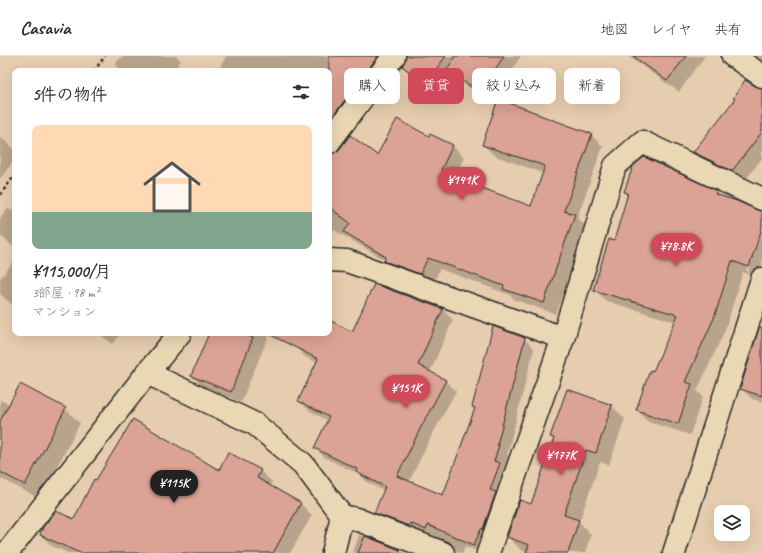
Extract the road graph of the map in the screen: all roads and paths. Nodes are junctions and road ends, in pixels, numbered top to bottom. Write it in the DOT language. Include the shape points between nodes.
graph roads {
  1 [pos="105,56"];
  2 [pos="394,56"];
  3 [pos="733,56"];
  4 [pos="96,68"];
  5 [pos="762,76"];
  6 [pos="332,138"];
  7 [pos="12,179"];
  8 [pos="0,195"];
  9 [pos="762,199"];
  10 [pos="332,260"];
  11 [pos="762,279"];
  12 [pos="178,336"];
  13 [pos="563,338"];
  14 [pos="147,373"];
  15 [pos="342,516"];
  16 [pos="7,553"];
  17 [pos="334,553"];
  18 [pos="443,553"];
  19 [pos="488,553"];
  20 [pos="674,553"];
  1 -- 4 [label="path"];
  2 -- 6 [label="lane"];
  3 -- 5 [label="lane"];
  7 -- 8 [label="path"];
  9 -- 13 [label="lane" via="642,142 615,166"];
  10 -- 13 [label="lane" via="347,261"];
  11 -- 20 [label="lane"];
  12 -- 14 [label="lane"];
  13 -- 19 [label="lane"];
  14 -- 15 [label="lane" via="255,424 303,464"];
  14 -- 16 [label="lane"];
  15 -- 17 [label="lane"];
  15 -- 18 [label="lane"];
}
